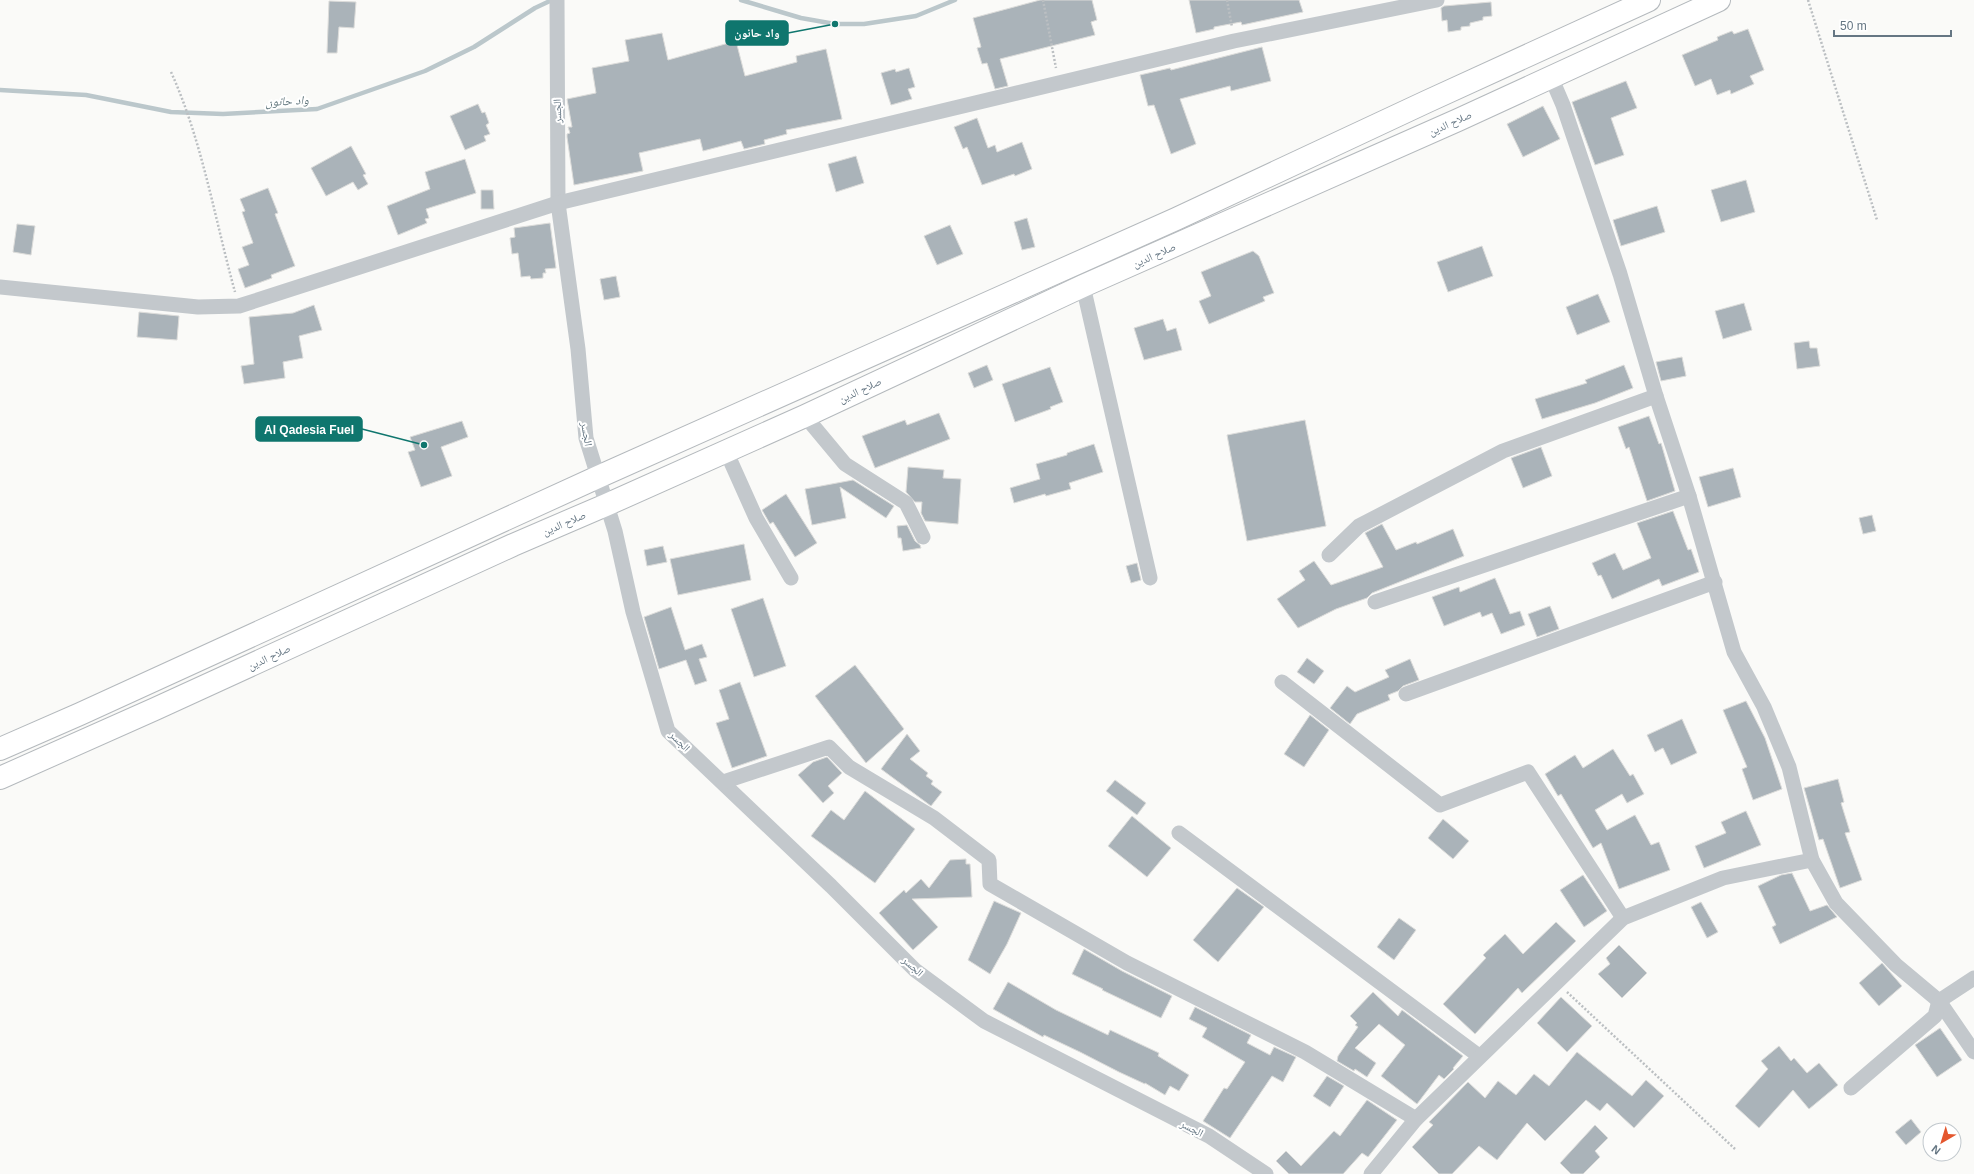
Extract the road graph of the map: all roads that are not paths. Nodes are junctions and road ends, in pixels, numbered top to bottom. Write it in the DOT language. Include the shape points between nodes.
graph roads {
  1 [pos="557,0"];
  2 [pos="1437,0"];
  3 [pos="1649,0"];
  4 [pos="1719,0"];
  5 [pos="1551,78"];
  6 [pos="558,203"];
  7 [pos="1083,286"];
  8 [pos="0,287"];
  9 [pos="1656,396"];
  10 [pos="805,416"];
  11 [pos="726,451"];
  12 [pos="598,477"];
  13 [pos="1689,496"];
  14 [pos="606,505"];
  15 [pos="924,537"];
  16 [pos="1329,555"];
  17 [pos="792,578"];
  18 [pos="1150,578"];
  19 [pos="1715,582"];
  20 [pos="1376,602"];
  21 [pos="1282,682"];
  22 [pos="1406,694"];
  23 [pos="0,749"];
  24 [pos="0,778"];
  25 [pos="722,782"];
  26 [pos="1179,833"];
  27 [pos="1812,860"];
  28 [pos="1623,918"];
  29 [pos="1974,978"];
  30 [pos="1939,1002"];
  31 [pos="1974,1052"];
  32 [pos="1479,1056"];
  33 [pos="1851,1088"];
  34 [pos="1416,1119"];
  35 [pos="1266,1174"];
  36 [pos="1371,1174"];
  1 -- 6 [label="street, الجسر"];
  2 -- 6 [label="street" via="1234,41"];
  3 -- 12 [label="highway" via="1176,219"];
  4 -- 5 [label="highway, صلاح الدين"];
  5 -- 7 [label="highway, صلاح الدين"];
  5 -- 9 [label="street" via="1563,104 1620,274"];
  6 -- 8 [label="street" via="239,306 198,307"];
  6 -- 12 [label="street, الجسر" via="578,349 586,438"];
  7 -- 10 [label="highway, صلاح الدين"];
  7 -- 18 [label="street"];
  9 -- 13 [label="street"];
  9 -- 16 [label="street" via="1503,451 1359,526"];
  10 -- 11 [label="highway, صلاح الدين"];
  10 -- 15 [label="street" via="845,464 906,503"];
  11 -- 14 [label="highway, صلاح الدين"];
  11 -- 17 [label="street" via="756,518"];
  12 -- 14 [label="street, الجسر"];
  12 -- 23 [label="highway"];
  13 -- 19 [label="street"];
  13 -- 20 [label="street"];
  14 -- 24 [label="highway, صلاح الدين"];
  14 -- 25 [label="street, الجسر" via="615,532 633,612 668,731"];
  19 -- 22 [label="street"];
  19 -- 27 [label="street" via="1734,652 1764,707 1789,767"];
  21 -- 28 [label="street" via="1440,805 1528,772"];
  25 -- 34 [label="street" via="828,747 849,767 934,818 989,860 990,884 1127,963 1305,1052"];
  25 -- 35 [label="street, الجسر" via="915,970 984,1021 1209,1136"];
  26 -- 32 [label="street"];
  27 -- 28 [label="street" via="1723,878"];
  27 -- 30 [label="street" via="1836,903 1896,965"];
  28 -- 32 [label="street"];
  29 -- 30 [label="street"];
  30 -- 31 [label="street"];
  30 -- 33 [label="street" via="1935,1016"];
  32 -- 34 [label="street"];
  34 -- 36 [label="street"];
}
